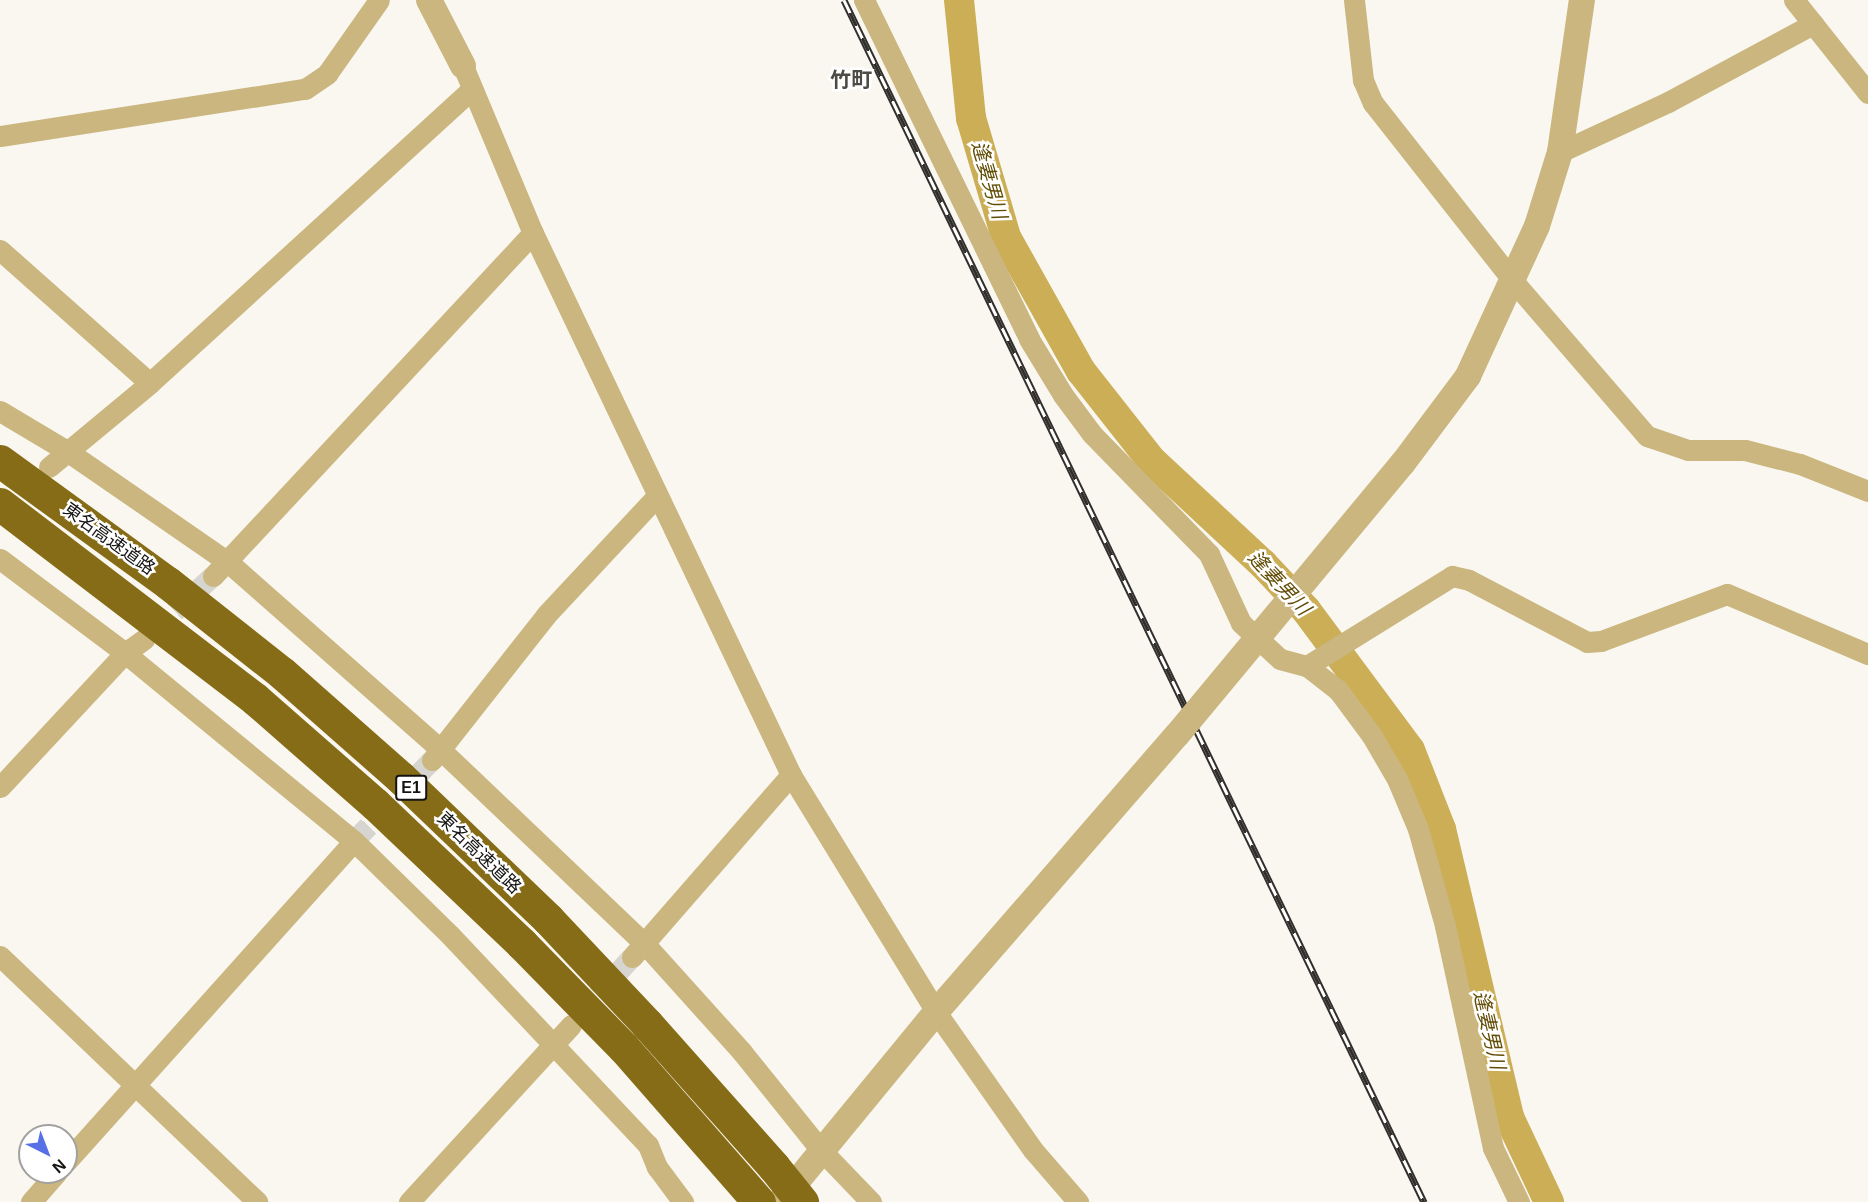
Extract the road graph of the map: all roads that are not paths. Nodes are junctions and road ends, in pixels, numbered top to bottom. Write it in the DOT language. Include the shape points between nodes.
graph roads {
  1 [pos="379,0"];
  2 [pos="429,0"];
  3 [pos="864,0"];
  4 [pos="1354,0"];
  5 [pos="1582,0"];
  6 [pos="1794,0"];
  7 [pos="1813,24"];
  8 [pos="463,66"];
  9 [pos="472,89"];
  10 [pos="1868,93"];
  11 [pos="0,136"];
  12 [pos="1560,152"];
  13 [pos="533,233"];
  14 [pos="0,250"];
  15 [pos="1513,281"];
  16 [pos="150,383"];
  17 [pos="0,411"];
  18 [pos="67,451"];
  19 [pos="0,461"];
  20 [pos="49,466"];
  21 [pos="1868,491"];
  22 [pos="657,495"];
  23 [pos="0,504"];
  24 [pos="0,559"];
  25 [pos="220,569"];
  26 [pos="144,639"];
  27 [pos="125,653"];
  28 [pos="1868,654"];
  29 [pos="1315,660"];
  30 [pos="436,755"];
  31 [pos="791,775"];
  32 [pos="0,787"];
  33 [pos="354,840"];
  34 [pos="638,950"];
  35 [pos="0,956"];
  36 [pos="936,1012"];
  37 [pos="570,1025"];
  38 [pos="552,1042"];
  39 [pos="134,1086"];
  40 [pos="78,1149"];
  41 [pos="820,1149"];
  42 [pos="47,1184"];
  43 [pos="754,1196"];
  44 [pos="31,1202"];
  45 [pos="257,1202"];
  46 [pos="409,1202"];
  47 [pos="683,1202"];
  48 [pos="780,1202"];
  49 [pos="802,1202"];
  50 [pos="871,1202"];
  51 [pos="1078,1202"];
  52 [pos="1519,1202"];
  1 -- 11 [label="street" via="327,74 306,88"];
  2 -- 8 [label="street"];
  3 -- 29 [label="street" via="1029,339 1063,395 1092,434 1209,554 1248,631 1280,659"];
  4 -- 15 [label="street" via="1364,80 1373,103"];
  5 -- 12 [label="street"];
  6 -- 7 [label="street"];
  7 -- 10 [label="street"];
  7 -- 12 [label="street" via="1668,102"];
  8 -- 9 [label="street"];
  9 -- 13 [label="street"];
  9 -- 16 [label="street"];
  12 -- 15 [label="street" via="1541,215"];
  13 -- 22 [label="street"];
  13 -- 25 [label="street"];
  14 -- 16 [label="street"];
  15 -- 21 [label="street" via="1647,436 1688,450 1745,450 1800,464"];
  15 -- 36 [label="street, bridge" via="1468,376 1403,464 1177,735"];
  16 -- 18 [label="street"];
  17 -- 18 [label="street"];
  18 -- 20 [label="street"];
  18 -- 25 [label="street"];
  19 -- 49 [label="highway, 東名高速道路 / E1, bridge" via="168,583 273,666 400,777 555,927 647,1024"];
  22 -- 30 [label="street" via="546,615"];
  22 -- 31 [label="street"];
  23 -- 43 [label="highway, 東名高速道路 / E1" via="246,692 375,804 600,1024"];
  24 -- 27 [label="street"];
  25 -- 30 [label="street"];
  26 -- 27 [label="street"];
  27 -- 32 [label="street"];
  27 -- 33 [label="street"];
  28 -- 29 [label="street" via="1727,594 1601,641 1587,642 1469,580 1452,576"];
  29 -- 52 [label="street" via="1372,736 1397,779 1418,829 1445,927 1492,1148"];
  30 -- 34 [label="street"];
  31 -- 34 [label="street"];
  31 -- 36 [label="street"];
  33 -- 38 [label="street"];
  33 -- 39 [label="street"];
  34 -- 41 [label="street" via="742,1052"];
  35 -- 39 [label="street"];
  36 -- 41 [label="street"];
  36 -- 51 [label="street" via="1033,1150"];
  37 -- 38 [label="street"];
  38 -- 46 [label="street"];
  38 -- 47 [label="street" via="648,1145 657,1167"];
  39 -- 40 [label="street"];
  39 -- 45 [label="street"];
  41 -- 48 [label="street"];
  41 -- 50 [label="street"];
  42 -- 44 [label="street"];
}
